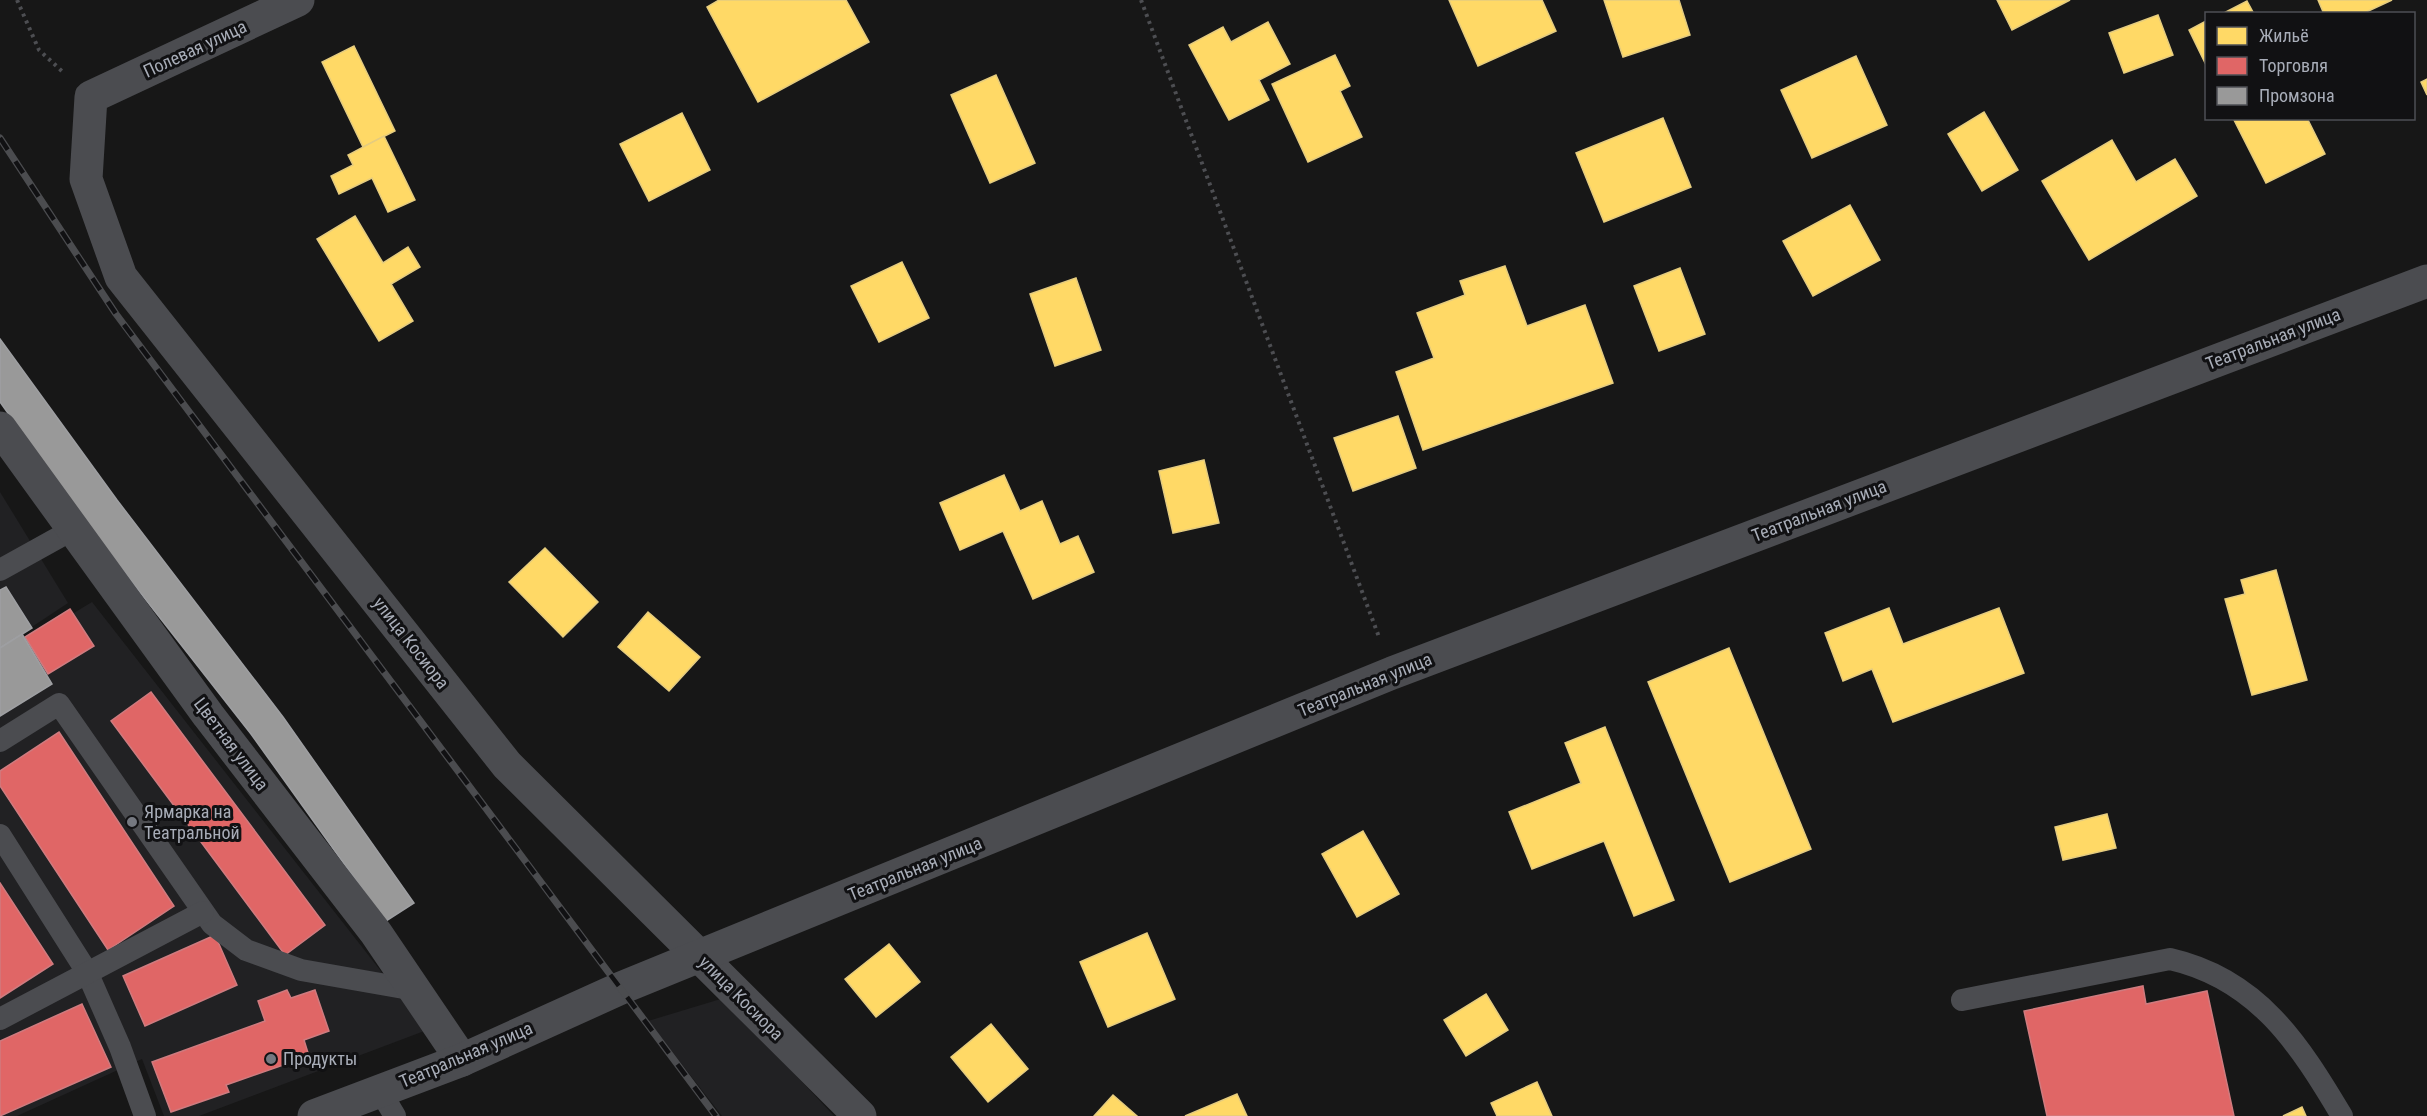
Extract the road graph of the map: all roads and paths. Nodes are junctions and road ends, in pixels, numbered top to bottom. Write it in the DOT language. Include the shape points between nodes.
graph roads {
  1 [pos="17,0"];
  2 [pos="298,0"];
  3 [pos="1142,0"];
  4 [pos="92,97"];
  5 [pos="2427,281"];
  6 [pos="0,428"];
  7 [pos="72,530"];
  8 [pos="0,570"];
  9 [pos="1392,673"];
  10 [pos="0,741"];
  11 [pos="0,835"];
  12 [pos="203,912"];
  13 [pos="700,957"];
  14 [pos="87,972"];
  15 [pos="415,990"];
  16 [pos="1962,1000"];
  17 [pos="0,1019"];
  18 [pos="462,1060"];
  19 [pos="388,1103"];
  20 [pos="145,1116"];
  21 [pos="314,1116"];
  22 [pos="860,1116"];
  23 [pos="2342,1116"];
  1 -- 4 [label="path" via="39,50"];
  2 -- 4 [label="street, Полевая улица"];
  3 -- 9 [label="path"];
  4 -- 13 [label="street, улица Косиора" via="86,179 121,277 507,765"];
  5 -- 9 [label="street, Театральная улица"];
  6 -- 7 [label="street, Цветная улица"];
  7 -- 8 [label="lane"];
  7 -- 15 [label="street, Цветная улица"];
  9 -- 13 [label="street, Театральная улица"];
  10 -- 12 [label="lane" via="59,704"];
  11 -- 14 [label="lane"];
  12 -- 14 [label="lane"];
  12 -- 15 [label="lane" via="212,924 246,950 301,970"];
  13 -- 18 [label="street, Театральная улица"];
  13 -- 22 [label="street, улица Косиора"];
  14 -- 17 [label="lane"];
  14 -- 20 [label="lane"];
  15 -- 18 [label="street, Цветная улица"];
  16 -- 23 [label="lane" via="2170,959 2194,964 2224,980 2286,1029"];
  18 -- 19 [label="street, Театральная улица"];
  19 -- 21 [label="street, Театральная улица"];
}
